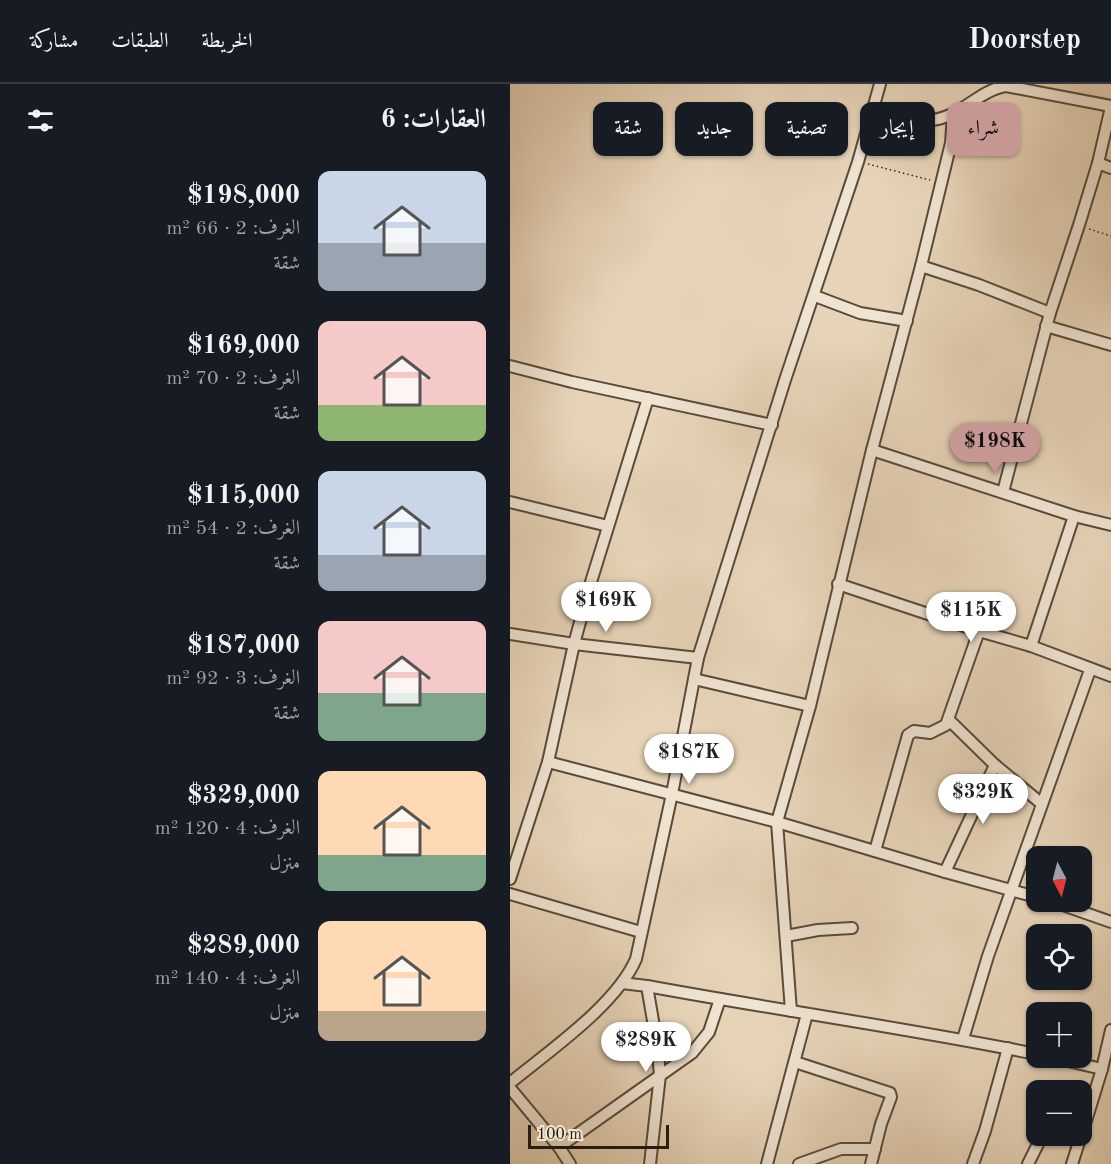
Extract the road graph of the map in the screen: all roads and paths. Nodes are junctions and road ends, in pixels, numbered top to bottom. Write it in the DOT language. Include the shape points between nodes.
graph roads {
  1 [pos="880,84"];
  2 [pos="875,102"];
  3 [pos="974,102"];
  4 [pos="1111,106"];
  5 [pos="860,155"];
  6 [pos="948,156"];
  7 [pos="858,162"];
  8 [pos="1098,163"];
  9 [pos="1111,168"];
  10 [pos="941,183"];
  11 [pos="1079,225"];
  12 [pos="1111,236"];
  13 [pos="921,266"];
  14 [pos="815,296"];
  15 [pos="1050,313"];
  16 [pos="907,321"];
  17 [pos="1046,326"];
  18 [pos="1111,345"];
  19 [pos="510,366"];
  20 [pos="648,398"];
  21 [pos="772,425"];
  22 [pos="872,450"];
  23 [pos="1003,492"];
  24 [pos="510,502"];
  25 [pos="1074,516"];
  26 [pos="1111,525"];
  27 [pos="608,526"];
  28 [pos="838,584"];
  29 [pos="979,631"];
  30 [pos="510,634"];
  31 [pos="574,644"];
  32 [pos="1030,646"];
  33 [pos="698,658"];
  34 [pos="1090,670"];
  35 [pos="1111,676"];
  36 [pos="694,679"];
  37 [pos="810,706"];
  38 [pos="949,720"];
  39 [pos="548,762"];
  40 [pos="995,765"];
  41 [pos="672,794"];
  42 [pos="1042,804"];
  43 [pos="777,822"];
  44 [pos="875,851"];
  45 [pos="945,872"];
  46 [pos="510,879"];
  47 [pos="1011,891"];
  48 [pos="510,894"];
  49 [pos="1026,895"];
  50 [pos="1082,912"];
  51 [pos="1111,922"];
  52 [pos="852,928"];
  53 [pos="641,932"];
  54 [pos="786,936"];
  55 [pos="622,983"];
  56 [pos="647,986"];
  57 [pos="720,999"];
  58 [pos="791,1011"];
  59 [pos="807,1014"];
  60 [pos="1111,1030"];
  61 [pos="963,1039"];
  62 [pos="1008,1048"];
  63 [pos="1026,1052"];
  64 [pos="795,1062"];
  65 [pos="1092,1067"];
  66 [pos="1102,1069"];
  67 [pos="660,1075"];
  68 [pos="510,1083"];
  69 [pos="510,1088"];
  70 [pos="1092,1101"];
  71 [pos="1037,1146"];
  72 [pos="1078,1146"];
  73 [pos="559,1148"];
  74 [pos="874,1149"];
  75 [pos="570,1164"];
  76 [pos="650,1164"];
  77 [pos="767,1164"];
  78 [pos="799,1164"];
  79 [pos="871,1164"];
  80 [pos="973,1164"];
  81 [pos="1028,1164"];
  82 [pos="1072,1164"];
  1 -- 2 [label="street"];
  3 -- 4 [label="street" via="1006,86"];
  4 -- 8 [label="street"];
  5 -- 7 [label="street"];
  6 -- 10 [label="street"];
  7 -- 10 [label="path"];
  7 -- 14 [label="street"];
  8 -- 9 [label="street"];
  8 -- 11 [label="street"];
  10 -- 13 [label="street"];
  11 -- 12 [label="path"];
  11 -- 15 [label="street"];
  13 -- 15 [label="street"];
  13 -- 16 [label="street"];
  14 -- 16 [label="street" via="860,313"];
  14 -- 21 [label="street"];
  15 -- 17 [label="street"];
  16 -- 22 [label="street"];
  17 -- 18 [label="street"];
  17 -- 23 [label="street"];
  19 -- 20 [label="street"];
  20 -- 21 [label="street"];
  20 -- 27 [label="street"];
  21 -- 33 [label="street"];
  22 -- 23 [label="street"];
  22 -- 28 [label="street"];
  23 -- 25 [label="street"];
  24 -- 27 [label="street"];
  25 -- 26 [label="street"];
  25 -- 32 [label="street"];
  27 -- 31 [label="street"];
  28 -- 29 [label="street"];
  28 -- 37 [label="street"];
  29 -- 32 [label="street"];
  29 -- 38 [label="street"];
  30 -- 31 [label="street"];
  31 -- 33 [label="street"];
  31 -- 39 [label="street"];
  32 -- 34 [label="street"];
  33 -- 36 [label="street"];
  34 -- 35 [label="street"];
  34 -- 42 [label="street"];
  36 -- 37 [label="street"];
  36 -- 41 [label="street"];
  37 -- 43 [label="street"];
  38 -- 40 [label="street"];
  38 -- 44 [label="street" via="943,728 930,733 914,731 908,735"];
  39 -- 41 [label="street"];
  39 -- 46 [label="street"];
  40 -- 42 [label="street"];
  40 -- 45 [label="street"];
  41 -- 43 [label="street"];
  41 -- 53 [label="street"];
  42 -- 47 [label="street"];
  43 -- 44 [label="street"];
  43 -- 54 [label="street"];
  44 -- 45 [label="street"];
  45 -- 47 [label="street"];
  47 -- 49 [label="street"];
  47 -- 61 [label="street"];
  48 -- 53 [label="street"];
  50 -- 51 [label="street"];
  52 -- 54 [label="street"];
  53 -- 55 [label="street" via="636,959"];
  54 -- 58 [label="street"];
  55 -- 56 [label="street"];
  55 -- 68 [label="street"];
  56 -- 57 [label="street"];
  56 -- 67 [label="street"];
  57 -- 58 [label="street"];
  57 -- 67 [label="street" via="713,1023 699,1046"];
  58 -- 59 [label="street"];
  59 -- 61 [label="street"];
  59 -- 64 [label="street"];
  60 -- 66 [label="street"];
  61 -- 62 [label="street"];
  62 -- 63 [label="street"];
  62 -- 80 [label="street"];
  64 -- 74 [label="street" via="890,1093"];
  64 -- 77 [label="street"];
  65 -- 66 [label="street"];
  66 -- 70 [label="street"];
  67 -- 73 [label="street"];
  67 -- 76 [label="street"];
  69 -- 73 [label="street"];
  71 -- 81 [label="street"];
  72 -- 82 [label="street"];
  73 -- 75 [label="street"];
  74 -- 78 [label="street" via="840,1149"];
  74 -- 79 [label="street"];
}
